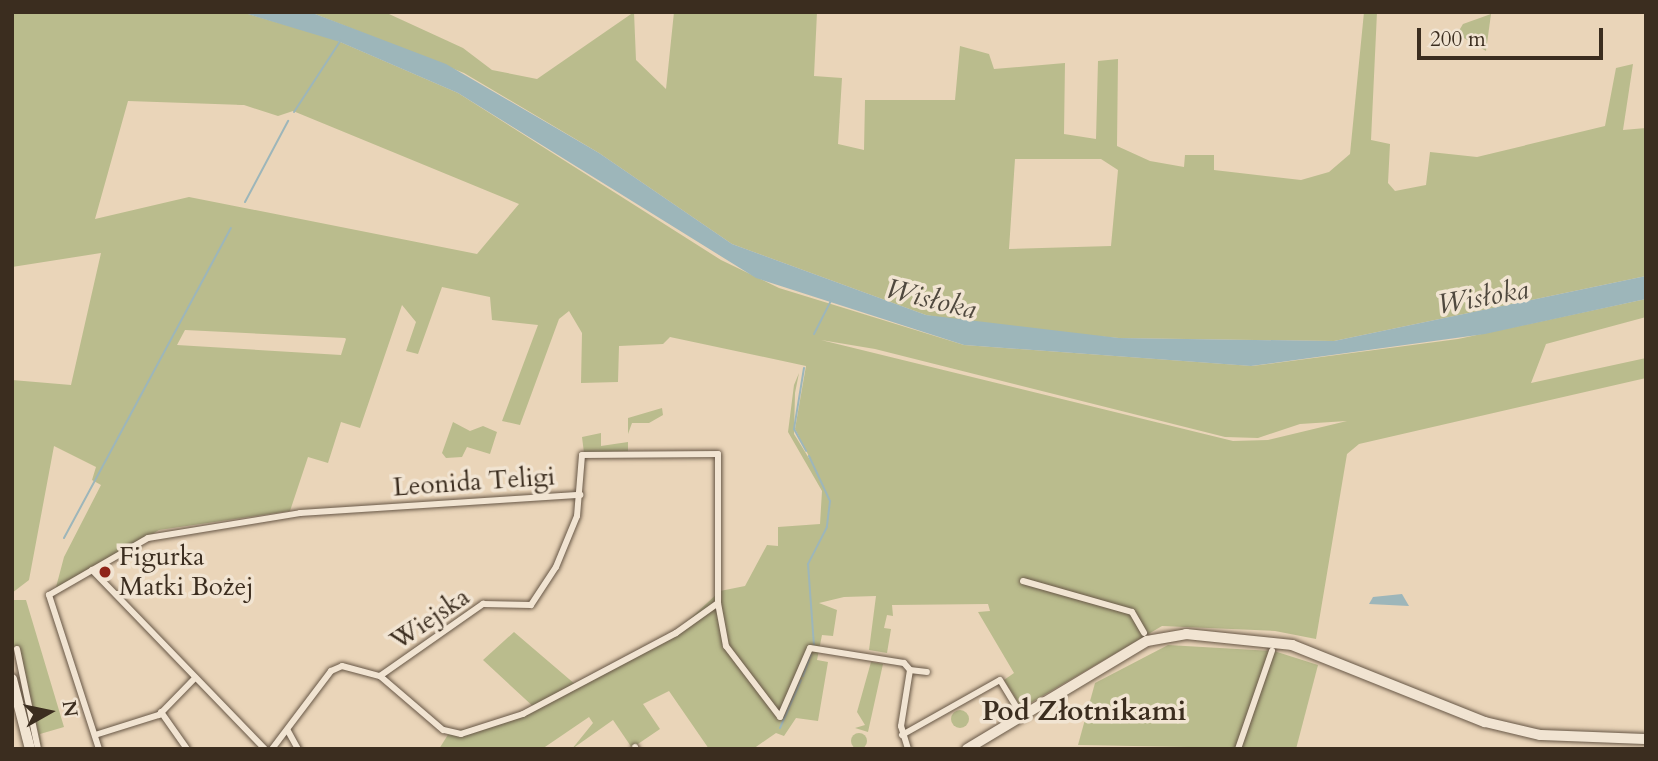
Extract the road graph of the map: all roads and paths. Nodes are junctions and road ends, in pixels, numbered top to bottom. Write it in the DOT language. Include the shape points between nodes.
graph roads {
  1 [pos="580,495"];
  2 [pos="92,570"];
  3 [pos="1023,581"];
  4 [pos="718,603"];
  5 [pos="1144,632"];
  6 [pos="17,649"];
  7 [pos="1272,651"];
  8 [pos="910,670"];
  9 [pos="927,672"];
  10 [pos="380,676"];
  11 [pos="195,678"];
  12 [pos="12,679"];
  13 [pos="162,712"];
  14 [pos="1022,716"];
  15 [pos="288,731"];
  16 [pos="902,734"];
  17 [pos="95,735"];
  18 [pos="1646,739"];
  19 [pos="30,749"];
  20 [pos="38,749"];
  21 [pos="99,749"];
  22 [pos="187,749"];
  23 [pos="265,749"];
  24 [pos="272,749"];
  25 [pos="298,749"];
  26 [pos="908,749"];
  27 [pos="967,749"];
  28 [pos="1238,749"];
  1 -- 2 [label="street, Leonida Teligi" via="300,513 174,530"];
  1 -- 4 [label="street, Leonida Teligi" via="582,455 718,454"];
  1 -- 10 [label="street, Wiejska" via="566,548 531,606 483,604"];
  2 -- 11 [label="street"];
  2 -- 17 [label="street, Leonida Teligi" via="49,595"];
  3 -- 5 [label="street" via="1132,612"];
  4 -- 8 [label="street" via="726,646 780,717 810,648 900,661"];
  4 -- 10 [label="street" via="655,646 523,714 466,733 443,730"];
  6 -- 20 [label="street"];
  7 -- 28 [label="street"];
  8 -- 9 [label="street"];
  8 -- 16 [label="street"];
  10 -- 15 [label="street, Wiejska" via="342,666 331,671 310,691"];
  11 -- 13 [label="street"];
  11 -- 23 [label="street"];
  12 -- 19 [label="street"];
  13 -- 17 [label="street"];
  13 -- 22 [label="street"];
  14 -- 16 [label="street" via="1000,680"];
  14 -- 18 [label="street" via="1160,636 1278,641 1485,722 1539,735"];
  14 -- 27 [label="street"];
  15 -- 24 [label="street, Wiejska"];
  15 -- 25 [label="street"];
  16 -- 26 [label="street"];
  17 -- 21 [label="street"];
}
